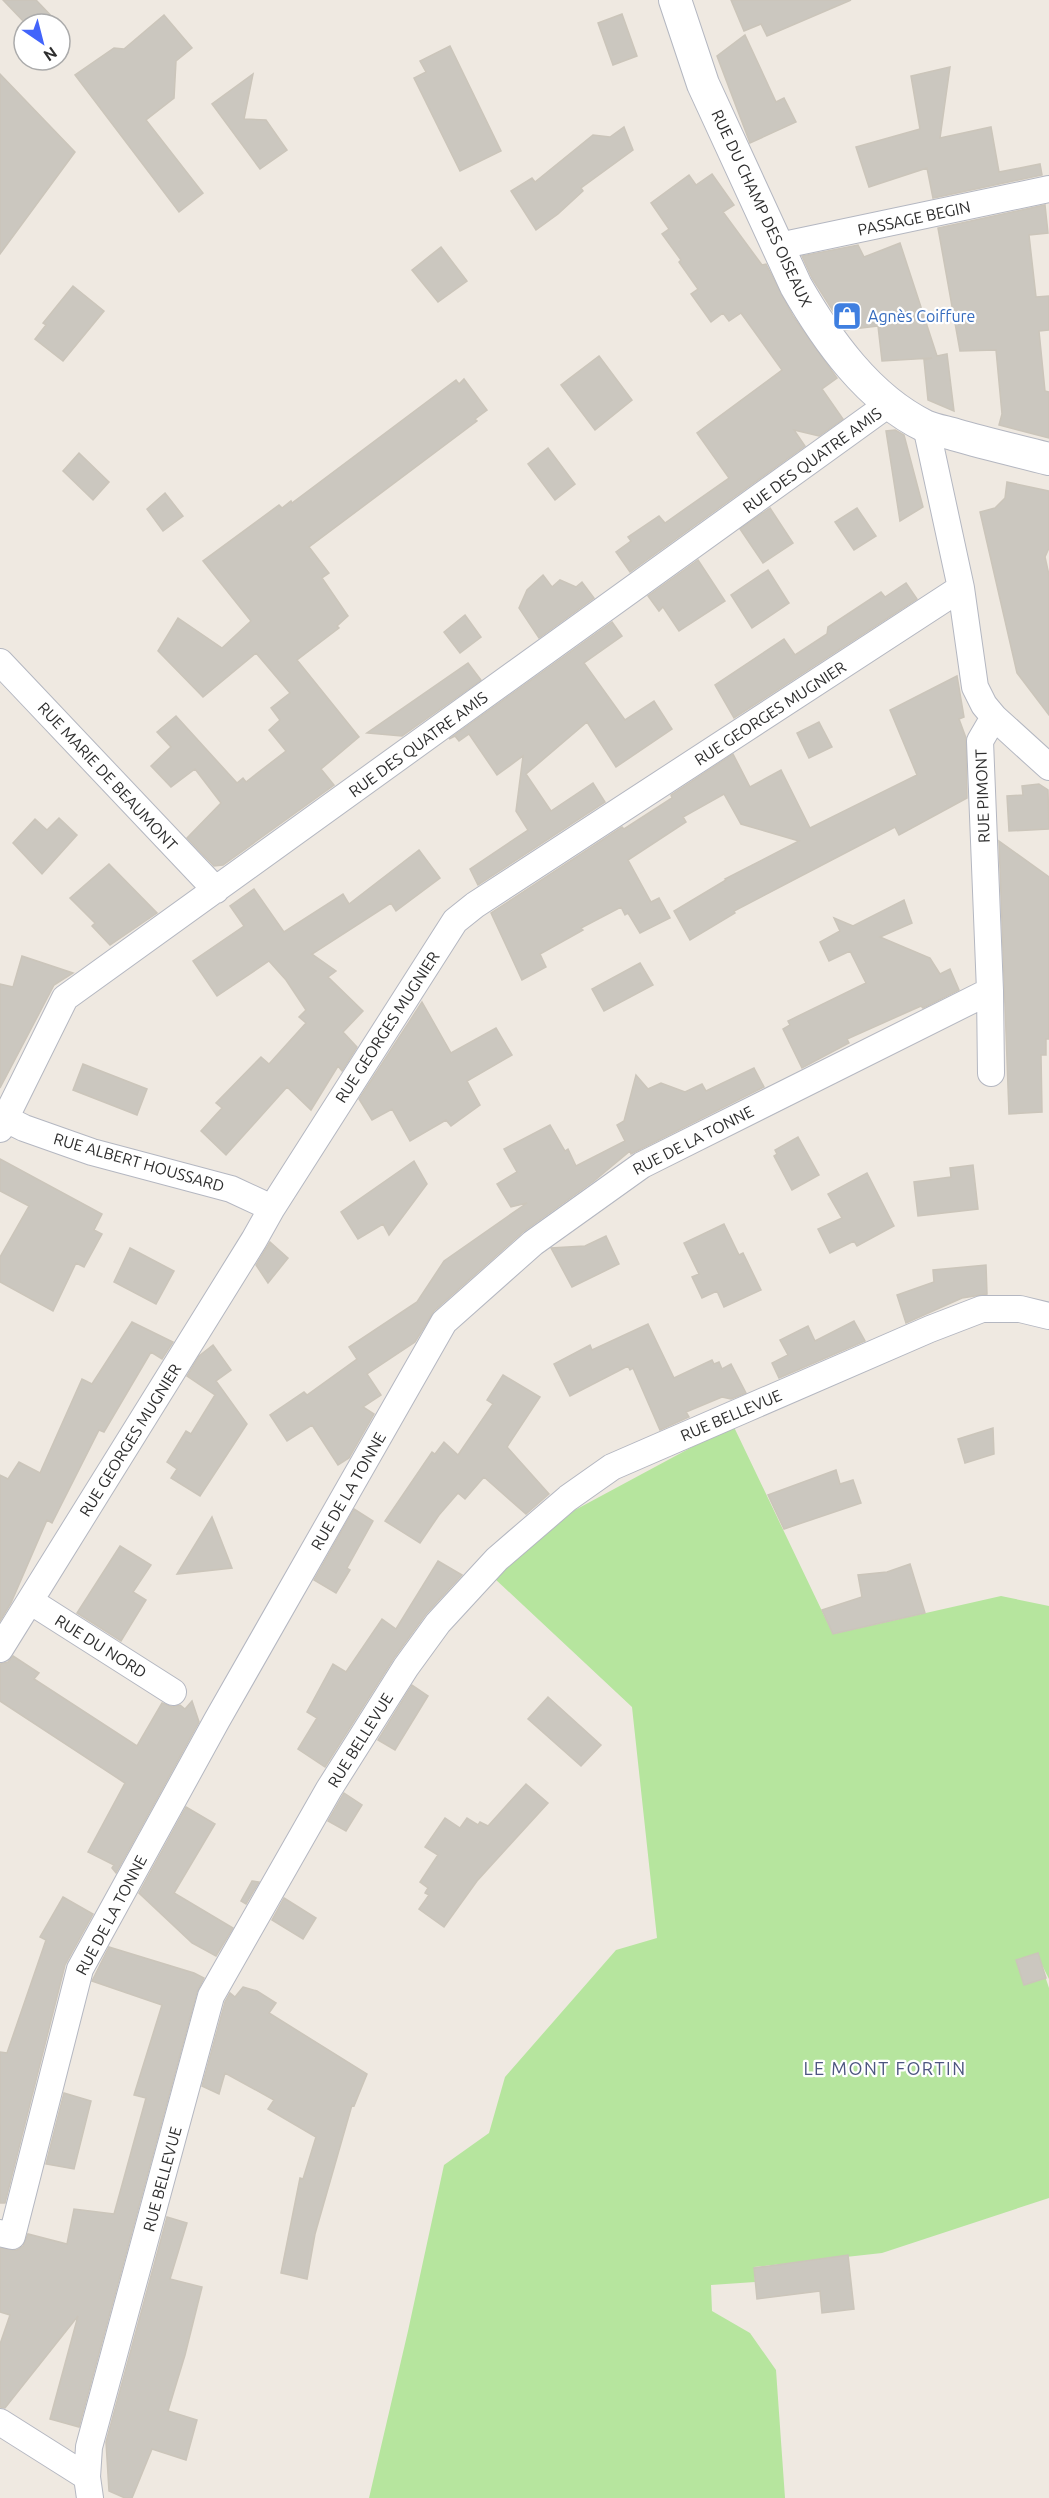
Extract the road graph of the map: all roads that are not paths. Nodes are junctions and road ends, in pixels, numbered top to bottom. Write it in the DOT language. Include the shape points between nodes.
graph roads {
  1 [pos="675,0"];
  2 [pos="1049,189"];
  3 [pos="779,246"];
  4 [pos="890,404"];
  5 [pos="926,426"];
  6 [pos="1049,459"];
  7 [pos="961,588"];
  8 [pos="0,664"];
  9 [pos="994,717"];
  10 [pos="1049,767"];
  11 [pos="216,890"];
  12 [pos="990,991"];
  13 [pos="991,1073"];
  14 [pos="2,1121"];
  15 [pos="272,1208"];
  16 [pos="1049,1316"];
  17 [pos="30,1601"];
  18 [pos="0,1648"];
  19 [pos="172,1692"];
  20 [pos="0,2233"];
  21 [pos="0,2421"];
  22 [pos="88,2487"];
  1 -- 3 [label="street, RUE DU CHAMP DES OISEAUX" via="703,84"];
  2 -- 3 [label="street, PASSAGE BEGIN"];
  3 -- 4 [label="street, RUE DU CHAMP DES OISEAUX" via="813,316 856,371"];
  4 -- 5 [label="street, RUE DU CHAMP DES OISEAUX"];
  4 -- 11 [label="street, RUE DES QUATRE AMIS"];
  5 -- 6 [label="street, RUE DU CHAMP DES OISEAUX"];
  5 -- 7 [label="street"];
  7 -- 9 [label="street" via="975,687"];
  7 -- 15 [label="street, RUE GEORGES MUGNIER" via="455,921"];
  8 -- 11 [label="street, RUE MARIE DE BEAUMONT"];
  9 -- 10 [label="street"];
  9 -- 12 [label="street, RUE PIMONT" via="980,741"];
  11 -- 14 [label="street, RUE DES QUATRE AMIS" via="65,998"];
  12 -- 13 [label="street, RUE PIMONT"];
  12 -- 20 [label="street, RUE DE LA TONNE" via="642,1165 533,1243 444,1322 80,1969 12,2236"];
  14 -- 15 [label="street, RUE ALBERT HOUSSARD" via="92,1152 231,1189"];
  15 -- 17 [label="street, RUE GEORGES MUGNIER"];
  16 -- 22 [label="street, RUE BELLEVUE" via="1020,1309 982,1309 612,1467 568,1498 497,1559 438,1623 330,1789 212,1996 89,2447"];
  17 -- 18 [label="street, RUE GEORGES MUGNIER"];
  17 -- 19 [label="street, RUE DU NORD"];
  21 -- 22 [label="street"];
}
